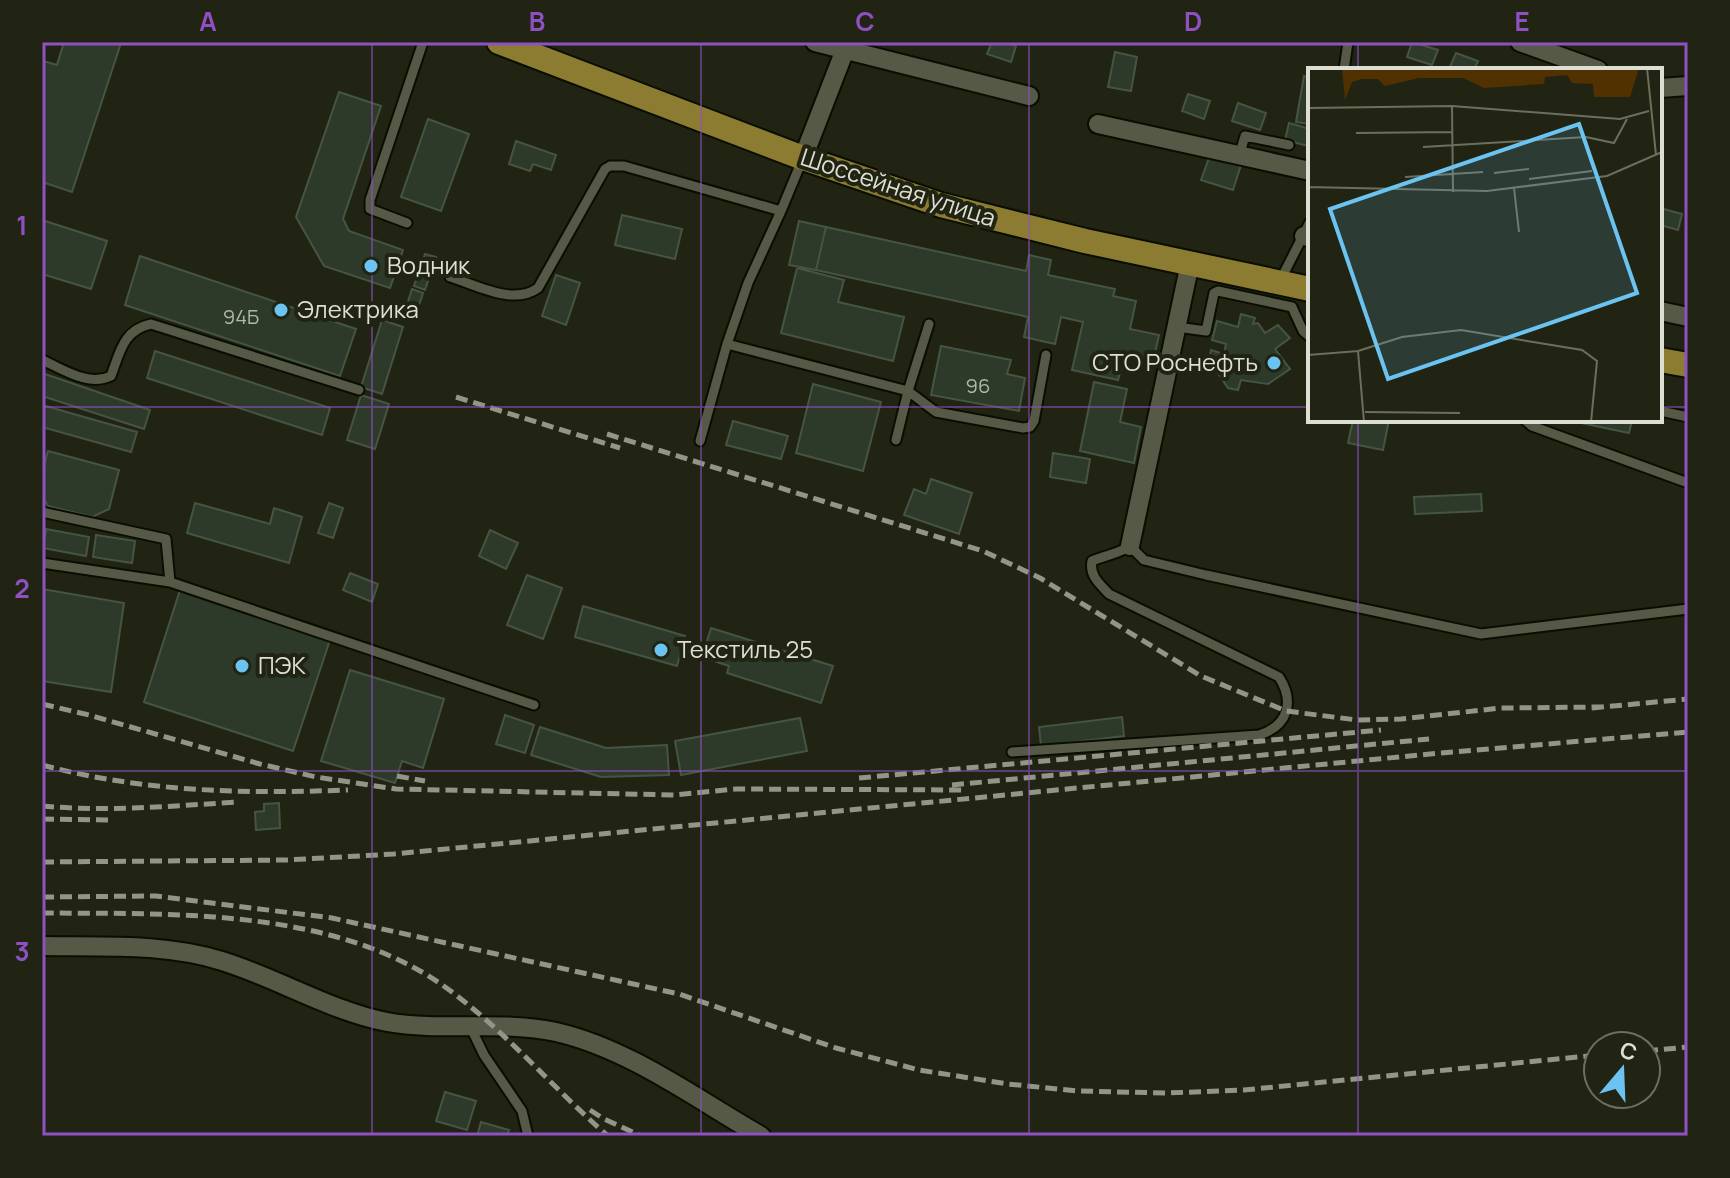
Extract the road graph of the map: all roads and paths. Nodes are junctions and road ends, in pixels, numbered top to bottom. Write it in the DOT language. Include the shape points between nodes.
graph roads {
  1 [pos="423,42"];
  2 [pos="499,42"];
  3 [pos="815,42"];
  4 [pos="1348,42"];
  5 [pos="1520,42"];
  6 [pos="847,46"];
  7 [pos="1344,68"];
  8 [pos="1592,68"];
  9 [pos="1688,86"];
  10 [pos="1662,88"];
  11 [pos="1029,96"];
  12 [pos="1098,124"];
  13 [pos="1289,145"];
  14 [pos="1239,156"];
  15 [pos="803,158"];
  16 [pos="1308,171"];
  17 [pos="781,211"];
  18 [pos="407,223"];
  19 [pos="1308,231"];
  20 [pos="1190,263"];
  21 [pos="450,277"];
  22 [pos="1279,283"];
  23 [pos="1308,289"];
  24 [pos="1662,311"];
  25 [pos="1688,317"];
  26 [pos="929,324"];
  27 [pos="1177,327"];
  28 [pos="1308,335"];
  29 [pos="727,344"];
  30 [pos="1046,355"];
  31 [pos="42,360"];
  32 [pos="1662,360"];
  33 [pos="1688,365"];
  34 [pos="359,390"];
  35 [pos="908,391"];
  36 [pos="1662,411"];
  37 [pos="1688,417"];
  38 [pos="1527,422"];
  39 [pos="896,440"];
  40 [pos="700,441"];
  41 [pos="1688,483"];
  42 [pos="42,512"];
  43 [pos="1130,546"];
  44 [pos="42,563"];
  45 [pos="170,582"];
  46 [pos="1688,609"];
  47 [pos="534,705"];
  48 [pos="1012,752"];
  49 [pos="42,946"];
  50 [pos="470,1026"];
  51 [pos="528,1136"];
  52 [pos="761,1136"];
  1 -- 18 [label="lane" via="370,200 370,209"];
  2 -- 15 [label="main road, Шоссейная улица"];
  3 -- 6 [label="street"];
  4 -- 7 [label="lane"];
  5 -- 8 [label="street"];
  6 -- 11 [label="street" via="906,67"];
  6 -- 15 [label="street"];
  9 -- 10 [label="street"];
  12 -- 14 [label="street"];
  13 -- 14 [label="lane" via="1245,136"];
  14 -- 16 [label="street"];
  15 -- 17 [label="lane"];
  15 -- 20 [label="main road, Шоссейная улица" via="1013,225"];
  17 -- 21 [label="lane" via="610,166 538,288 528,295"];
  17 -- 29 [label="lane"];
  19 -- 22 [label="lane"];
  20 -- 22 [label="main road, Шоссейная улица"];
  20 -- 27 [label="street"];
  22 -- 23 [label="main road, Шоссейная улица"];
  24 -- 25 [label="street"];
  26 -- 35 [label="lane"];
  27 -- 28 [label="lane" via="1206,331 1218,291 1292,307"];
  27 -- 43 [label="street"];
  29 -- 35 [label="lane"];
  29 -- 40 [label="lane"];
  30 -- 35 [label="lane" via="1030,427 936,412"];
  31 -- 34 [label="lane" via="90,380 104,379 111,376 125,340 137,327 151,324"];
  32 -- 33 [label="main road"];
  35 -- 39 [label="lane"];
  36 -- 37 [label="lane"];
  38 -- 41 [label="lane"];
  42 -- 45 [label="lane" via="166,539"];
  43 -- 46 [label="lane" via="1144,560 1481,634"];
  43 -- 48 [label="lane" via="1092,561 1096,580 1109,594 1279,677 1287,700 1282,720 1274,730 1259,735"];
  44 -- 45 [label="lane"];
  45 -- 47 [label="lane"];
  49 -- 50 [label="street" via="172,950 219,960 387,1021"];
  50 -- 51 [label="lane" via="522,1111"];
  50 -- 52 [label="street" via="525,1027 612,1051"];
}
